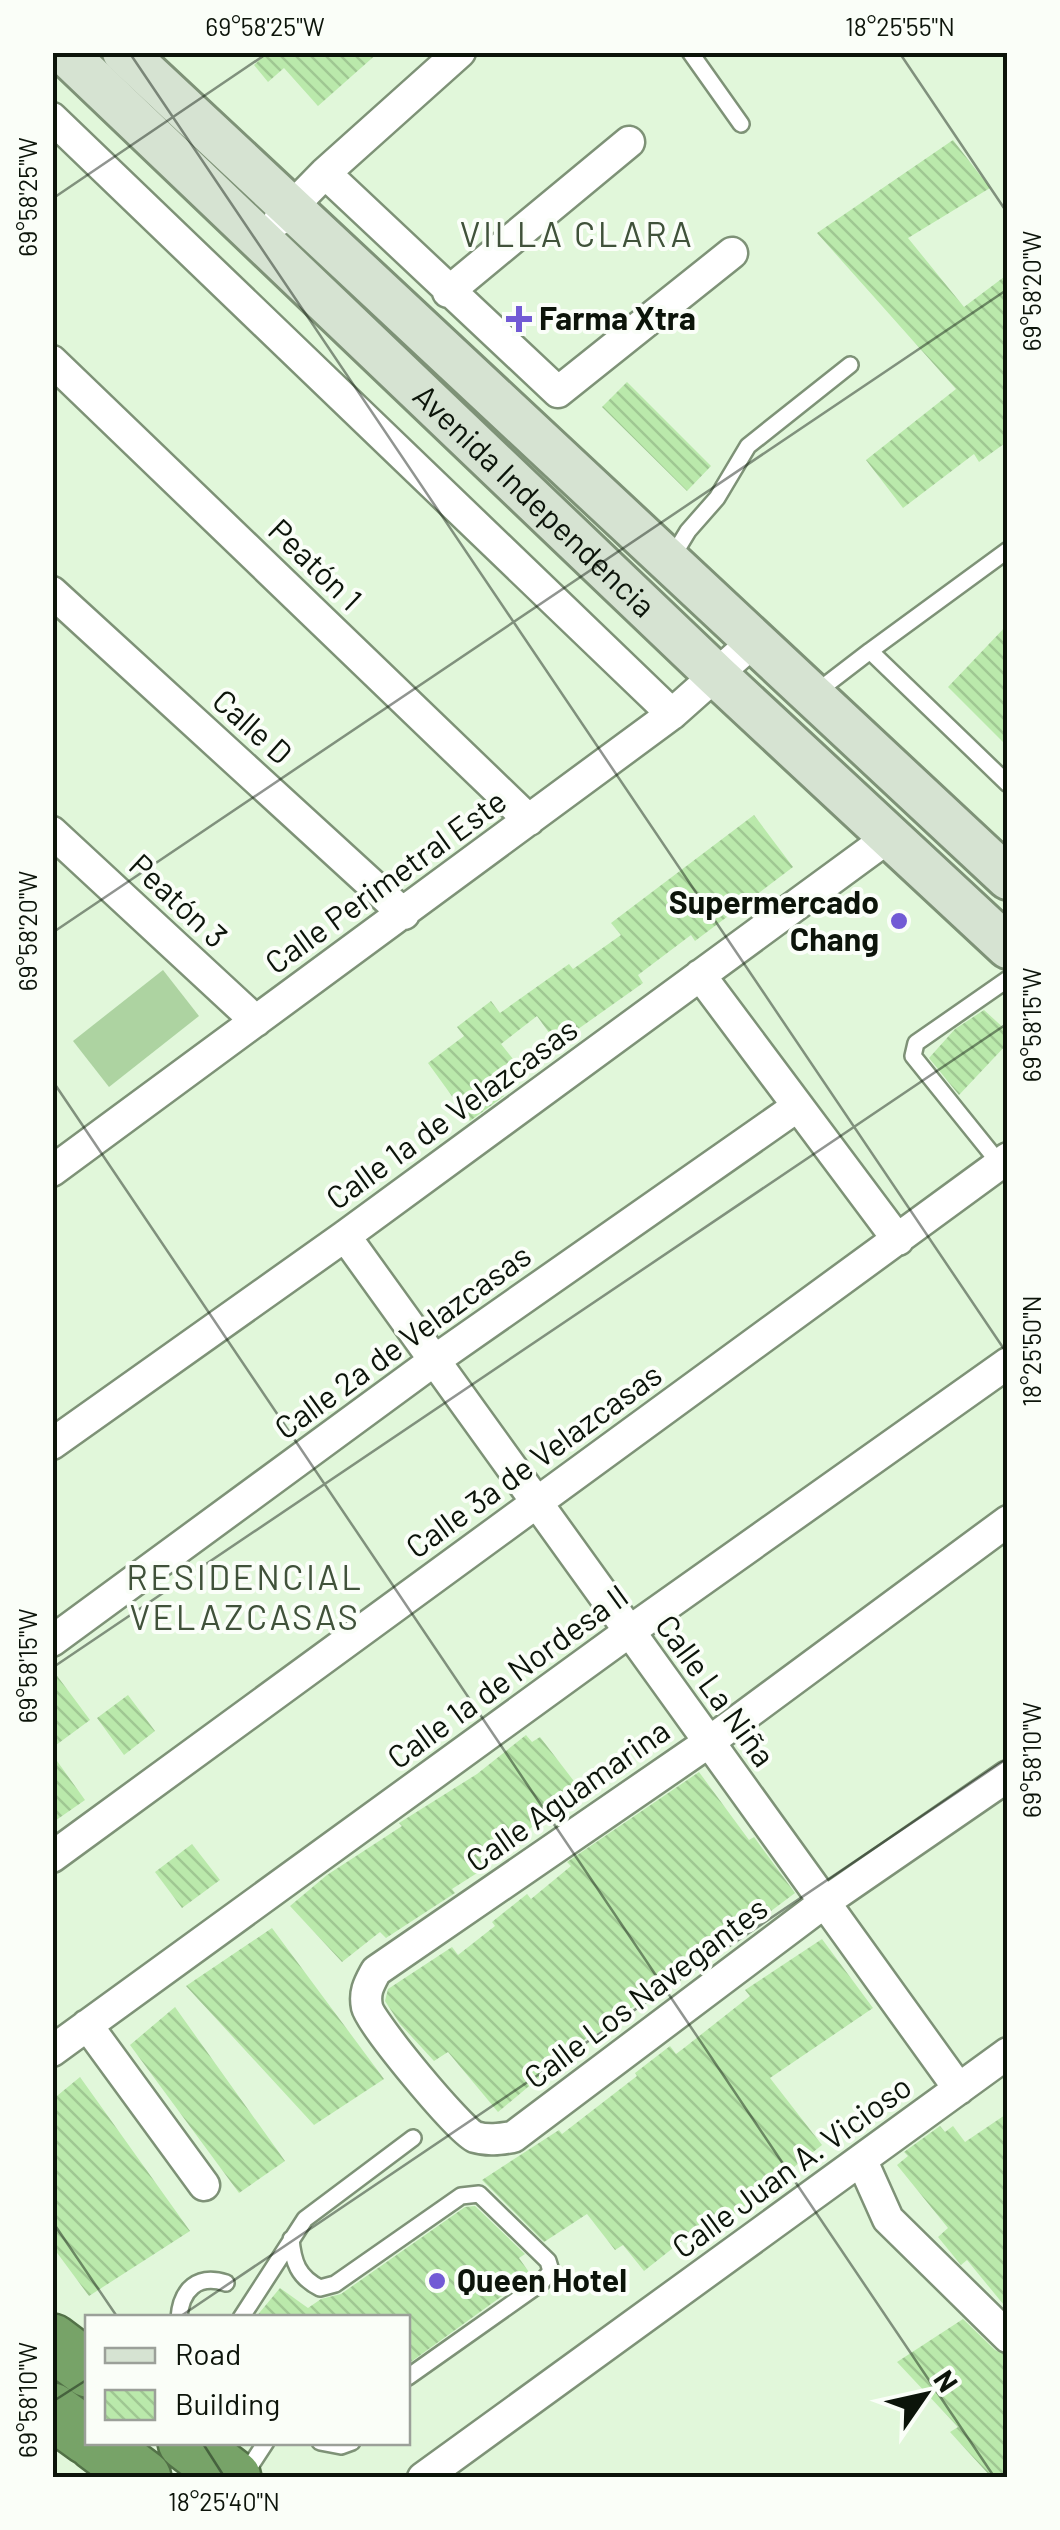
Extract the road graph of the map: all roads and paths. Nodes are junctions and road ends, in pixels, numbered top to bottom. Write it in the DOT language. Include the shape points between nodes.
graph roads {
  1 [pos="64,52"];
  2 [pos="124,52"];
  3 [pos="690,52"];
  4 [pos="455,54"];
  5 [pos="52,118"];
  6 [pos="741,124"];
  7 [pos="629,142"];
  8 [pos="326,172"];
  9 [pos="289,210"];
  10 [pos="259,240"];
  11 [pos="732,253"];
  12 [pos="448,292"];
  13 [pos="52,361"];
  14 [pos="850,366"];
  15 [pos="1008,550"];
  16 [pos="670,562"];
  17 [pos="52,592"];
  18 [pos="754,641"];
  19 [pos="870,652"];
  20 [pos="717,676"];
  21 [pos="812,696"];
  22 [pos="672,714"];
  23 [pos="1008,784"];
  24 [pos="529,820"];
  25 [pos="52,832"];
  26 [pos="889,837"];
  27 [pos="1008,878"];
  28 [pos="404,914"];
  29 [pos="1008,947"];
  30 [pos="700,976"];
  31 [pos="1008,979"];
  32 [pos="256,1022"];
  33 [pos="798,1106"];
  34 [pos="1004,1161"];
  35 [pos="52,1171"];
  36 [pos="345,1236"];
  37 [pos="898,1240"];
  38 [pos="434,1360"];
  39 [pos="1008,1363"];
  40 [pos="52,1444"];
  41 [pos="537,1502"];
  42 [pos="1008,1521"];
  43 [pos="630,1631"];
  44 [pos="52,1642"];
  45 [pos="709,1742"];
  46 [pos="1008,1776"];
  47 [pos="52,1857"];
  48 [pos="825,1902"];
  49 [pos="366,1988"];
  50 [pos="88,2026"];
  51 [pos="52,2051"];
  52 [pos="1008,2053"];
  53 [pos="959,2089"];
  54 [pos="413,2138"];
  55 [pos="862,2161"];
  56 [pos="204,2185"];
  57 [pos="291,2239"];
  58 [pos="226,2283"];
  59 [pos="179,2315"];
  60 [pos="243,2315"];
  61 [pos="1008,2337"];
  62 [pos="52,2342"];
  63 [pos="85,2366"];
  64 [pos="410,2376"];
  65 [pos="52,2411"];
  66 [pos="85,2435"];
  67 [pos="99,2445"];
  68 [pos="190,2445"];
  69 [pos="264,2445"];
  70 [pos="143,2478"];
  71 [pos="233,2478"];
  72 [pos="243,2478"];
  73 [pos="423,2478"];
  1 -- 10 [label="main road, Avenida Independencia"];
  2 -- 9 [label="main road, Avenida Independencia"];
  3 -- 6 [label="lane"];
  4 -- 8 [label="street"];
  5 -- 22 [label="street"];
  7 -- 12 [label="street"];
  8 -- 9 [label="street"];
  8 -- 12 [label="street"];
  9 -- 10 [label="street"];
  9 -- 16 [label="main road, Avenida Independencia"];
  10 -- 20 [label="main road, Avenida Independencia"];
  11 -- 12 [label="street" via="558,392"];
  13 -- 24 [label="street, Peatón 1"];
  14 -- 16 [label="lane" via="748,446"];
  15 -- 19 [label="lane"];
  16 -- 18 [label="main road, Avenida Independencia"];
  17 -- 28 [label="street, Calle D"];
  18 -- 20 [label="street, Calle Perimetral Este"];
  18 -- 21 [label="main road, Avenida Independencia"];
  19 -- 21 [label="lane"];
  19 -- 23 [label="lane"];
  20 -- 22 [label="street, Calle Perimetral Este"];
  20 -- 26 [label="main road, Avenida Independencia"];
  21 -- 27 [label="main road, Avenida Independencia"];
  22 -- 24 [label="street, Calle Perimetral Este"];
  24 -- 28 [label="street, Calle Perimetral Este"];
  25 -- 32 [label="street, Peatón 3"];
  26 -- 29 [label="main road, Avenida Independencia"];
  26 -- 30 [label="street, Calle 1a de Velazcasas"];
  28 -- 32 [label="street, Calle Perimetral Este"];
  30 -- 33 [label="street"];
  30 -- 36 [label="street, Calle 1a de Velazcasas"];
  31 -- 34 [label="lane" via="912,1049"];
  32 -- 35 [label="street, Calle Perimetral Este"];
  33 -- 37 [label="street"];
  33 -- 38 [label="street, Calle 2a de Velazcasas"];
  34 -- 37 [label="street, Calle 3a de Velazcasas"];
  36 -- 38 [label="street, Calle La Niña"];
  36 -- 40 [label="street, Calle 1a de Velazcasas"];
  37 -- 41 [label="street, Calle 3a de Velazcasas"];
  38 -- 41 [label="street, Calle La Niña"];
  38 -- 44 [label="street, Calle 2a de Velazcasas"];
  39 -- 43 [label="street, Calle 1a de Nordesa II"];
  41 -- 43 [label="street, Calle La Niña"];
  41 -- 47 [label="street, Calle 3a de Velazcasas"];
  42 -- 45 [label="street, Calle Aguamarina"];
  43 -- 45 [label="street, Calle La Niña"];
  43 -- 50 [label="street, Calle 1a de Nordesa II"];
  45 -- 48 [label="street, Calle La Niña"];
  45 -- 49 [label="street, Calle Aguamarina" via="376,1971"];
  46 -- 48 [label="street, Calle Los Navegantes"];
  48 -- 49 [label="street, Calle Los Navegantes" via="513,2136 494,2140 470,2135 378,2030 367,2010"];
  48 -- 53 [label="street, Calle La Niña"];
  50 -- 51 [label="street, Calle 1a de Nordesa II"];
  50 -- 56 [label="street"];
  52 -- 53 [label="street, Calle Juan A. Vicioso"];
  53 -- 55 [label="street, Calle Juan A. Vicioso"];
  54 -- 57 [label="lane" via="305,2219"];
  55 -- 61 [label="street" via="888,2219"];
  55 -- 73 [label="street, Calle Juan A. Vicioso"];
  57 -- 60 [label="lane"];
  57 -- 64 [label="lane" via="297,2270 320,2288 462,2196 479,2194 548,2261 551,2271 541,2283"];
  58 -- 59 [label="lane" via="198,2280"];
  62 -- 63 [label="highway"];
  65 -- 66 [label="highway"];
  67 -- 70 [label="highway"];
  68 -- 71 [label="highway"];
  69 -- 72 [label="lane"];
}
